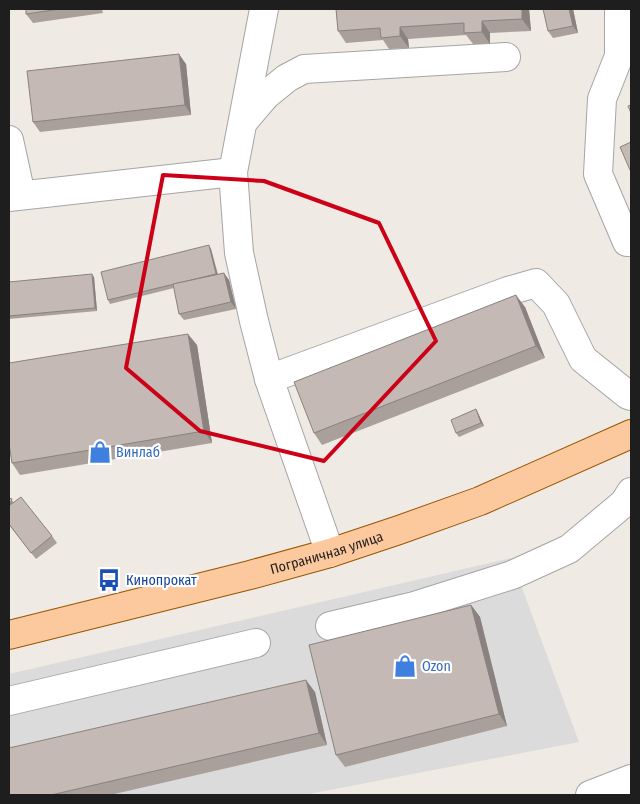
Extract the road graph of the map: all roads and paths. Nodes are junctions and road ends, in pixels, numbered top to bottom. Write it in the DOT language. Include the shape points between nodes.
graph roads {
  1 [pos="264,9"];
  2 [pos="621,9"];
  3 [pos="506,56"];
  4 [pos="242,124"];
  5 [pos="9,140"];
  6 [pos="233,172"];
  7 [pos="15,196"];
  8 [pos="630,246"];
  9 [pos="269,379"];
  10 [pos="631,396"];
  11 [pos="631,434"];
  12 [pos="631,492"];
  13 [pos="330,553"];
  14 [pos="330,626"];
  15 [pos="9,635"];
  16 [pos="256,643"];
  17 [pos="9,701"];
  18 [pos="631,779"];
  19 [pos="590,795"];
  1 -- 4 [label="street"];
  2 -- 8 [label="street" via="619,56 602,98 598,174"];
  3 -- 4 [label="street" via="304,70 287,78 266,95"];
  4 -- 6 [label="street"];
  5 -- 7 [label="street"];
  6 -- 7 [label="street"];
  6 -- 9 [label="street" via="239,253"];
  9 -- 10 [label="street" via="508,290 536,283 556,304 582,359"];
  9 -- 13 [label="street"];
  11 -- 13 [label="main road, Пограничная улица" via="480,501"];
  12 -- 14 [label="street" via="624,503 569,549 512,575 414,606"];
  13 -- 15 [label="main road, Пограничная улица"];
  16 -- 17 [label="street"];
  18 -- 19 [label="street"];
}
